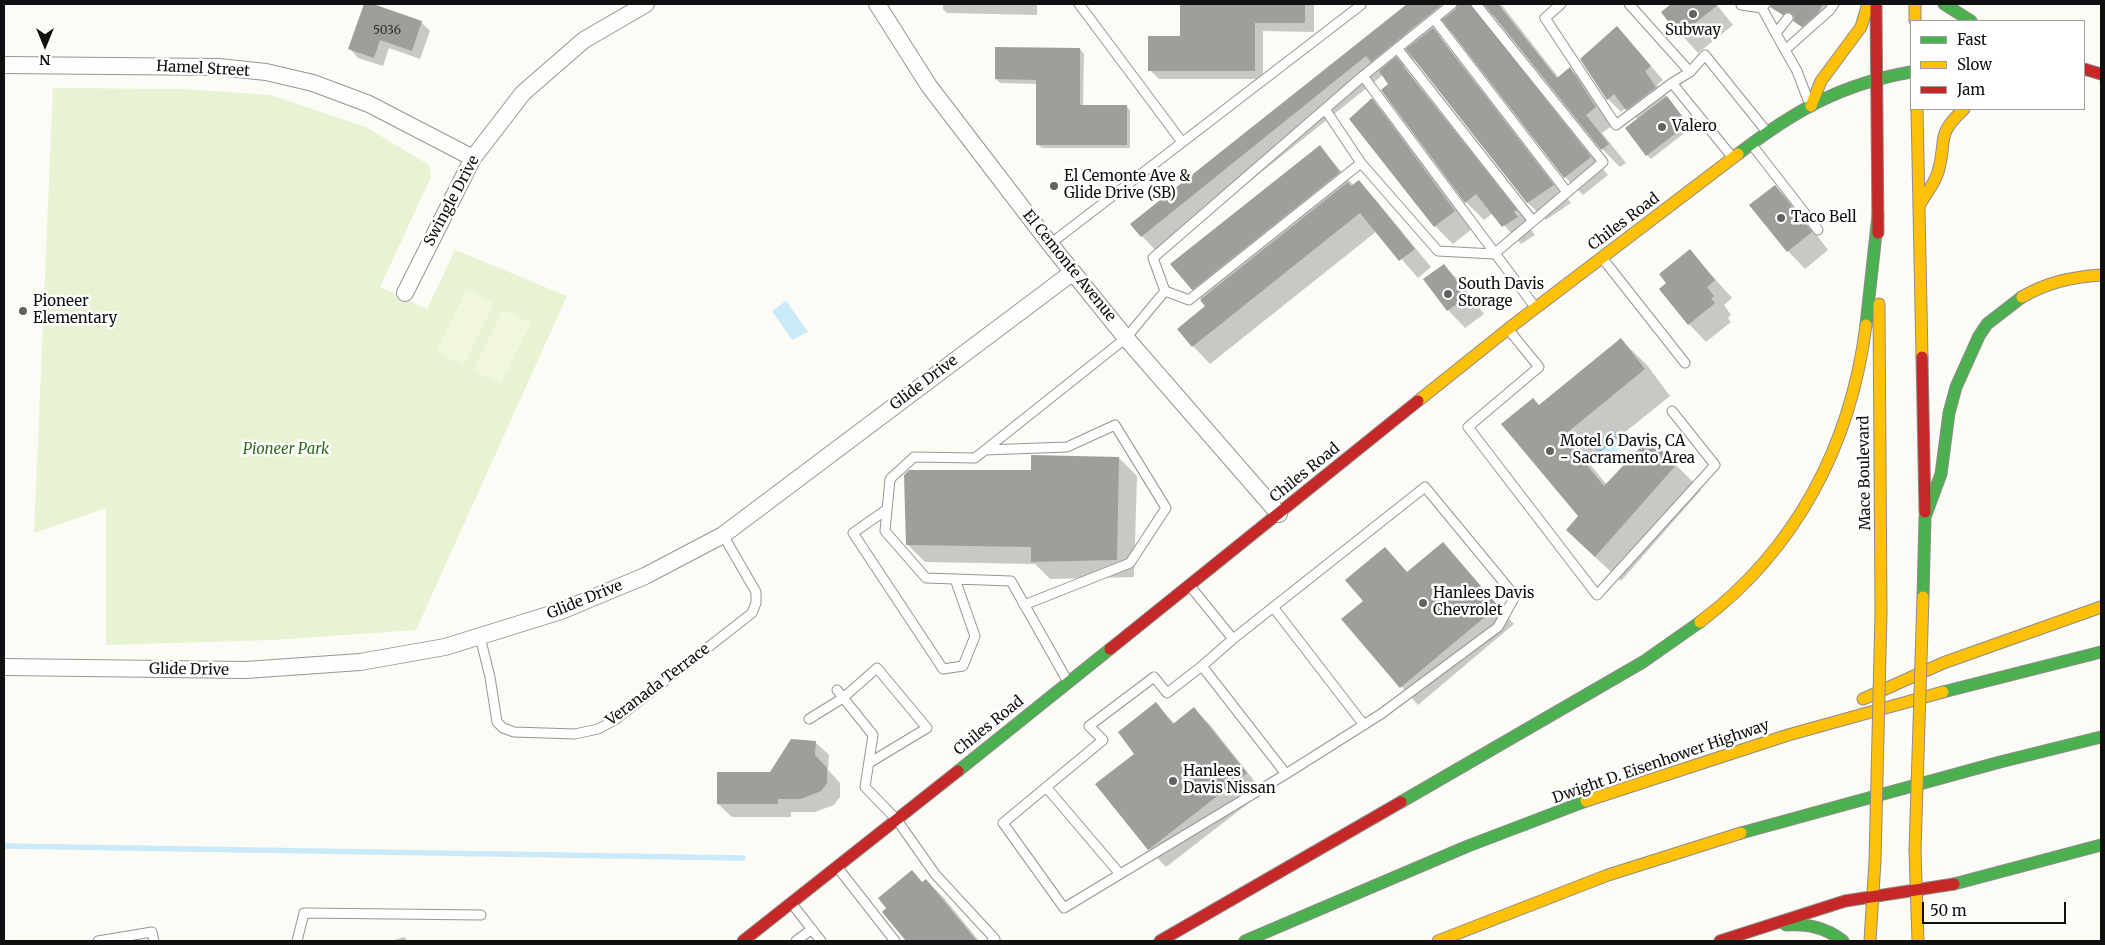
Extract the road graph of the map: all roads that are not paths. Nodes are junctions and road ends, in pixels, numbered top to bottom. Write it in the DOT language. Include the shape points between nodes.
graph roads {
  1 [pos="646,4"];
  2 [pos="877,4"];
  3 [pos="1079,4"];
  4 [pos="1452,4"];
  5 [pos="1476,4"];
  6 [pos="1561,4"];
  7 [pos="1629,4"];
  8 [pos="1834,4"];
  9 [pos="1868,4"];
  10 [pos="1876,4"];
  11 [pos="1915,4"];
  12 [pos="1944,4"];
  13 [pos="1361,5"];
  14 [pos="1741,5"];
  15 [pos="1763,6"];
  16 [pos="1788,18"];
  17 [pos="1434,19"];
  18 [pos="1915,20"];
  19 [pos="1970,20"];
  20 [pos="1776,33"];
  21 [pos="1397,48"];
  22 [pos="1785,50"];
  23 [pos="4,65"];
  24 [pos="2085,69"];
  25 [pos="1690,72"];
  26 [pos="1910,72"];
  27 [pos="2101,74"];
  28 [pos="1362,76"];
  29 [pos="1877,78"];
  30 [pos="1672,83"];
  31 [pos="1811,106"];
  32 [pos="1325,108"];
  33 [pos="1917,110"];
  34 [pos="1963,110"];
  35 [pos="1767,132"];
  36 [pos="1182,142"];
  37 [pos="1751,144"];
  38 [pos="473,158"];
  39 [pos="1733,158"];
  40 [pos="1361,163"];
  41 [pos="1567,192"];
  42 [pos="1918,208"];
  43 [pos="1878,215"];
  44 [pos="1532,220"];
  45 [pos="1818,230"];
  46 [pos="1050,244"];
  47 [pos="1494,254"];
  48 [pos="1601,257"];
  49 [pos="1073,272"];
  50 [pos="2101,275"];
  51 [pos="1165,291"];
  52 [pos="405,293"];
  53 [pos="1536,308"];
  54 [pos="1508,329"];
  55 [pos="1126,338"];
  56 [pos="1685,363"];
  57 [pos="1672,411"];
  58 [pos="985,450"];
  59 [pos="886,510"];
  60 [pos="1279,514"];
  61 [pos="1925,517"];
  62 [pos="723,535"];
  63 [pos="955,579"];
  64 [pos="1190,586"];
  65 [pos="1024,605"];
  66 [pos="2101,606"];
  67 [pos="1273,607"];
  68 [pos="480,637"];
  69 [pos="1233,639"];
  70 [pos="2101,652"];
  71 [pos="4,666"];
  72 [pos="1202,666"];
  73 [pos="1068,682"];
  74 [pos="840,694"];
  75 [pos="809,719"];
  76 [pos="1364,725"];
  77 [pos="1780,737"];
  78 [pos="2101,737"];
  79 [pos="869,763"];
  80 [pos="1286,774"];
  81 [pos="1046,787"];
  82 [pos="897,820"];
  83 [pos="2101,845"];
  84 [pos="838,868"];
  85 [pos="1120,874"];
  86 [pos="1917,891"];
  87 [pos="1874,896"];
  88 [pos="792,903"];
  89 [pos="481,915"];
  90 [pos="1765,927"];
  91 [pos="812,929"];
  92 [pos="1918,936"];
  93 [pos="1871,940"];
  94 [pos="98,941"];
  95 [pos="154,941"];
  96 [pos="297,941"];
  97 [pos="743,941"];
  98 [pos="796,941"];
  99 [pos="822,941"];
  100 [pos="894,941"];
  101 [pos="992,941"];
  102 [pos="1160,941"];
  103 [pos="1245,941"];
  104 [pos="1438,941"];
  105 [pos="1720,941"];
  106 [pos="1843,941"];
  1 -- 38 [label="street, Swingle Drive" via="584,40 556,63 523,93"];
  2 -- 46 [label="street, El Cemonte Avenue" via="930,86"];
  3 -- 36 [label="lane"];
  4 -- 17 [label="lane"];
  5 -- 41 [label="lane" via="1602,162"];
  6 -- 30 [label="lane" via="1545,18 1616,124"];
  7 -- 25 [label="lane"];
  8 -- 22 [label="lane"];
  9 -- 31 [label="main road" via="1861,27 1821,81"];
  10 -- 29 [label="main road, Mace Boulevard"];
  11 -- 18 [label="main road"];
  12 -- 19 [label="main road"];
  13 -- 36 [label="lane"];
  14 -- 15 [label="lane"];
  15 -- 20 [label="lane"];
  16 -- 20 [label="lane"];
  17 -- 21 [label="lane"];
  17 -- 41 [label="lane"];
  20 -- 22 [label="lane"];
  21 -- 28 [label="lane"];
  21 -- 44 [label="lane"];
  22 -- 31 [label="lane"];
  23 -- 38 [label="street, Hamel Street" via="219,67 266,72 313,83 369,104"];
  24 -- 27 [label="main road"];
  25 -- 30 [label="lane"];
  25 -- 35 [label="lane" via="1705,55"];
  26 -- 29 [label="main road, Chiles Road"];
  28 -- 32 [label="lane"];
  28 -- 47 [label="lane"];
  29 -- 31 [label="main road, Chiles Road"];
  29 -- 43 [label="main road, Mace Boulevard"];
  30 -- 39 [label="lane"];
  31 -- 35 [label="main road, Chiles Road"];
  32 -- 40 [label="lane"];
  32 -- 51 [label="lane" via="1153,258"];
  33 -- 42 [label="main road"];
  34 -- 42 [label="main road" via="1948,124 1942,139 1938,172"];
  35 -- 37 [label="main road, Chiles Road"];
  36 -- 46 [label="lane"];
  37 -- 39 [label="main road, Chiles Road"];
  37 -- 45 [label="lane"];
  38 -- 52 [label="street, Swingle Drive"];
  39 -- 48 [label="main road, Chiles Road"];
  40 -- 47 [label="lane" via="1438,250"];
  40 -- 51 [label="lane" via="1189,300"];
  41 -- 44 [label="lane"];
  42 -- 61 [label="main road"];
  43 -- 87 [label="main road, Mace Boulevard, bridge" via="1882,612"];
  43 -- 102 [label="main road" via="1866,323 1852,403 1820,481 1799,518 1761,568 1709,615 1644,662"];
  44 -- 47 [label="lane"];
  46 -- 49 [label="street, El Cemonte Avenue"];
  47 -- 53 [label="lane"];
  48 -- 53 [label="main road, Chiles Road"];
  48 -- 56 [label="lane"];
  49 -- 55 [label="street, El Cemonte Avenue"];
  49 -- 62 [label="street, Glide Drive"];
  50 -- 61 [label="main road" via="2072,277 2042,285 2016,300 1987,324 1956,387 1941,474"];
  51 -- 55 [label="lane"];
  53 -- 54 [label="main road, Chiles Road"];
  54 -- 57 [label="lane" via="1539,366 1468,427 1597,595 1715,465"];
  54 -- 60 [label="main road, Chiles Road"];
  55 -- 58 [label="lane"];
  55 -- 60 [label="street, El Cemonte Avenue"];
  58 -- 59 [label="lane" via="975,458 914,457 890,479"];
  58 -- 65 [label="lane" via="1067,447 1115,425 1166,508 1130,563"];
  59 -- 63 [label="lane" via="885,531 926,578"];
  59 -- 63 [label="lane" via="853,533 942,669 963,666 975,636"];
  60 -- 64 [label="main road, Chiles Road"];
  61 -- 86 [label="main road, bridge" via="1915,851"];
  62 -- 68 [label="street, Glide Drive" via="645,576 562,611"];
  62 -- 68 [label="lane, Veranada Terrace" via="756,592 752,613 615,720 598,729 575,734 514,732 503,728 497,722"];
  63 -- 65 [label="lane" via="1011,581"];
  64 -- 69 [label="lane"];
  64 -- 73 [label="main road, Chiles Road"];
  65 -- 73 [label="lane"];
  66 -- 77 [label="main road" via="1943,663"];
  67 -- 69 [label="lane"];
  67 -- 76 [label="lane"];
  67 -- 76 [label="lane" via="1425,487 1515,596 1498,627"];
  68 -- 71 [label="street, Glide Drive" via="360,662 302,667 237,670"];
  69 -- 72 [label="lane"];
  70 -- 77 [label="main road, Dwight D. Eisenhower Highway" via="1979,680"];
  72 -- 80 [label="lane"];
  72 -- 81 [label="lane" via="1167,693 1154,677 1089,726 1103,740"];
  73 -- 82 [label="main road, Chiles Road"];
  74 -- 75 [label="lane"];
  74 -- 79 [label="lane" via="873,734"];
  74 -- 79 [label="lane" via="876,668 927,728"];
  76 -- 80 [label="lane"];
  77 -- 103 [label="main road, Dwight D. Eisenhower Highway" via="1601,796 1394,876"];
  78 -- 104 [label="main road" via="1756,827 1617,871"];
  79 -- 82 [label="lane" via="866,787"];
  80 -- 85 [label="lane"];
  81 -- 85 [label="lane"];
  81 -- 85 [label="lane" via="1002,823 1064,908"];
  82 -- 84 [label="main road, Chiles Road"];
  82 -- 101 [label="lane" via="935,874 995,938"];
  83 -- 86 [label="main road"];
  84 -- 88 [label="main road, Chiles Road"];
  84 -- 100 [label="lane"];
  86 -- 87 [label="main road"];
  86 -- 92 [label="main road"];
  87 -- 90 [label="main road" via="1845,901"];
  87 -- 93 [label="main road, Mace Boulevard"];
  88 -- 91 [label="lane"];
  88 -- 97 [label="main road, Chiles Road"];
  89 -- 96 [label="lane" via="304,913"];
  90 -- 105 [label="main road"];
  90 -- 106 [label="main road" via="1808,923 1832,932"];
  91 -- 98 [label="lane"];
  91 -- 99 [label="lane"];
  94 -- 95 [label="lane" via="152,932"];
}
